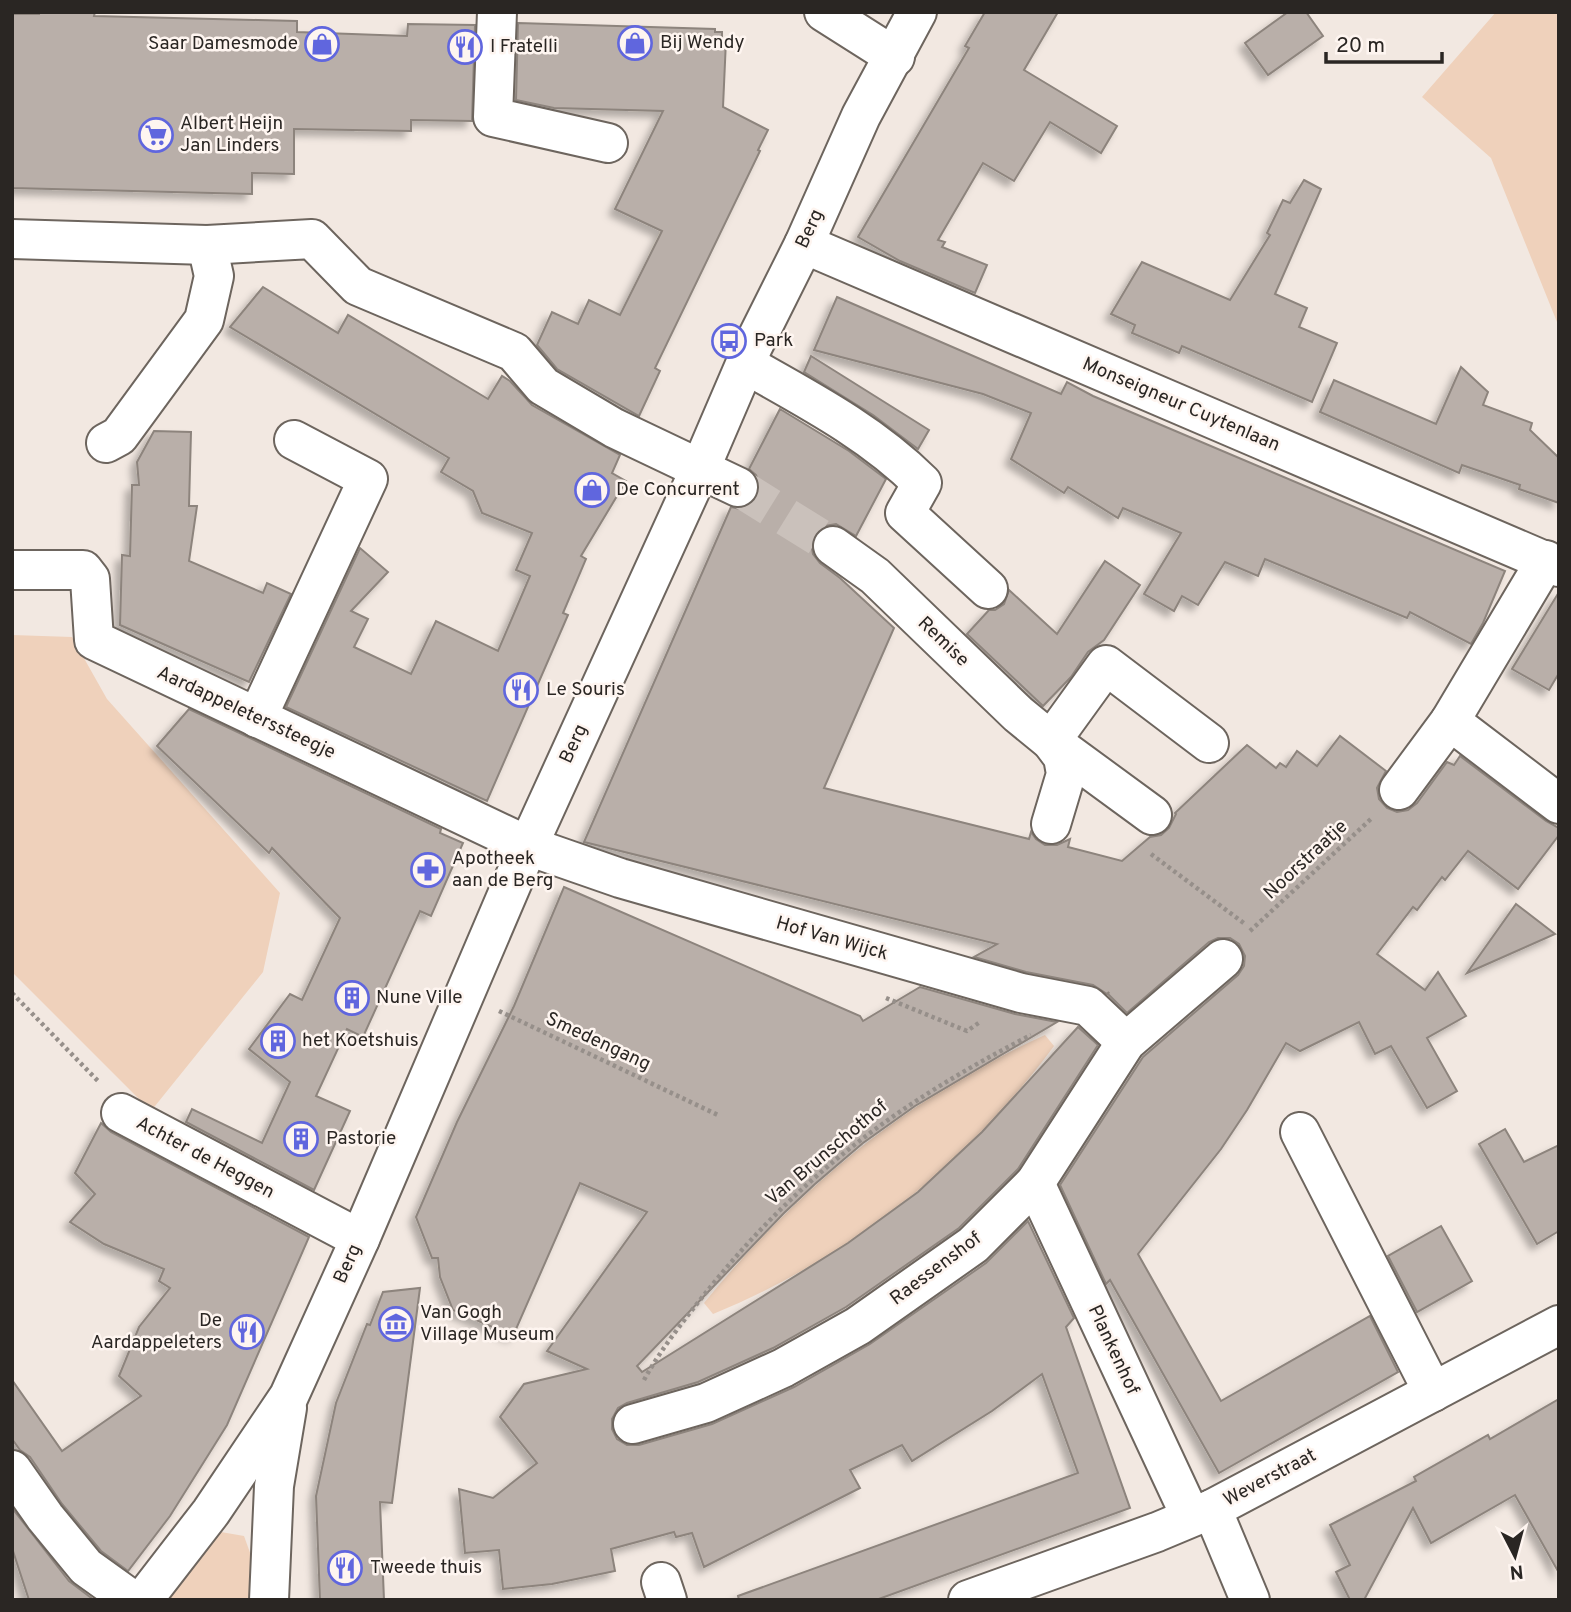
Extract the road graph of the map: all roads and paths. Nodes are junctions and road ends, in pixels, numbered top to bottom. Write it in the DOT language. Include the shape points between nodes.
graph roads {
  1 [pos="497,12"];
  2 [pos="824,12"];
  3 [pos="904,26"];
  4 [pos="608,143"];
  5 [pos="12,239"];
  6 [pos="804,244"];
  7 [pos="206,245"];
  8 [pos="747,365"];
  9 [pos="294,440"];
  10 [pos="106,443"];
  11 [pos="701,467"];
  12 [pos="738,487"];
  13 [pos="833,546"];
  14 [pos="1552,563"];
  15 [pos="12,570"];
  16 [pos="988,589"];
  17 [pos="257,718"];
  18 [pos="1450,721"];
  19 [pos="1051,741"];
  20 [pos="1209,743"];
  21 [pos="1389,801"];
  22 [pos="1559,804"];
  23 [pos="1152,815"];
  24 [pos="1051,824"];
  25 [pos="528,846"];
  26 [pos="1223,959"];
  27 [pos="12,993"];
  28 [pos="464,995"];
  29 [pos="1032,1035"];
  30 [pos="1126,1042"];
  31 [pos="121,1113"];
  32 [pos="720,1115"];
  33 [pos="1300,1132"];
  34 [pos="1035,1182"];
  35 [pos="360,1238"];
  36 [pos="1559,1325"];
  37 [pos="1433,1392"];
  38 [pos="289,1396"];
  39 [pos="633,1424"];
  40 [pos="12,1470"];
  41 [pos="211,1512"];
  42 [pos="1202,1513"];
  43 [pos="270,1531"];
  44 [pos="1022,1591"];
  45 [pos="132,1600"];
  46 [pos="143,1600"];
  47 [pos="270,1600"];
  48 [pos="968,1600"];
  49 [pos="1250,1600"];
  1 -- 4 [label="street" via="493,117"];
  2 -- 3 [label="street"];
  3 -- 6 [label="street, Berg"];
  5 -- 7 [label="street"];
  6 -- 8 [label="street, Berg"];
  6 -- 14 [label="street, Monseigneur Cuytenlaan"];
  7 -- 10 [label="street" via="214,276 204,320 120,436"];
  7 -- 11 [label="street" via="312,239 358,286 514,352 543,386 614,428"];
  8 -- 11 [label="street, Berg"];
  8 -- 16 [label="street" via="836,415 900,461 922,483 905,513"];
  9 -- 17 [label="street" via="368,479"];
  11 -- 12 [label="street"];
  11 -- 25 [label="street, Berg"];
  13 -- 19 [label="street, Remise" via="874,576"];
  14 -- 18 [label="street"];
  15 -- 17 [label="street, Aardappeleterssteegje" via="83,570 90,579 94,640"];
  17 -- 25 [label="street, Aardappeleterssteegje"];
  18 -- 21 [label="street"];
  18 -- 22 [label="street"];
  19 -- 20 [label="street" via="1106,665"];
  19 -- 23 [label="street, Remise"];
  19 -- 24 [label="street, Remise" via="1063,757 1066,774"];
  21 -- 23 [label="path, Noorstraatje" via="1252,929 1134,841"];
  25 -- 28 [label="street, Berg"];
  25 -- 30 [label="street, Hof Van Wijck" via="673,894 1021,993 1088,1006"];
  26 -- 30 [label="street, Raessenshof"];
  27 -- 31 [label="path, Achter de Heggen" via="112,1095"];
  28 -- 32 [label="path, Smedengang"];
  28 -- 35 [label="street, Berg"];
  29 -- 39 [label="path, Van Brunschothof" via="910,1103 810,1180 765,1223 697,1303 647,1374 626,1411"];
  30 -- 34 [label="street, Raessenshof"];
  31 -- 35 [label="street, Achter de Heggen"];
  33 -- 37 [label="street"];
  34 -- 39 [label="street, Raessenshof" via="973,1245 858,1326 783,1368 706,1403"];
  34 -- 42 [label="street, Plankenhof"];
  35 -- 38 [label="street, Berg"];
  36 -- 37 [label="street, Weverstraat"];
  37 -- 42 [label="street, Weverstraat"];
  38 -- 41 [label="street, Berg"];
  38 -- 43 [label="street, Berg"];
  40 -- 45 [label="street" via="86,1567"];
  41 -- 43 [label="street"];
  41 -- 46 [label="street, Berg"];
  42 -- 44 [label="street, Weverstraat"];
  42 -- 49 [label="street, Plankenhof"];
  43 -- 47 [label="street, Berg"];
  44 -- 48 [label="street, Weverstraat"];
}
